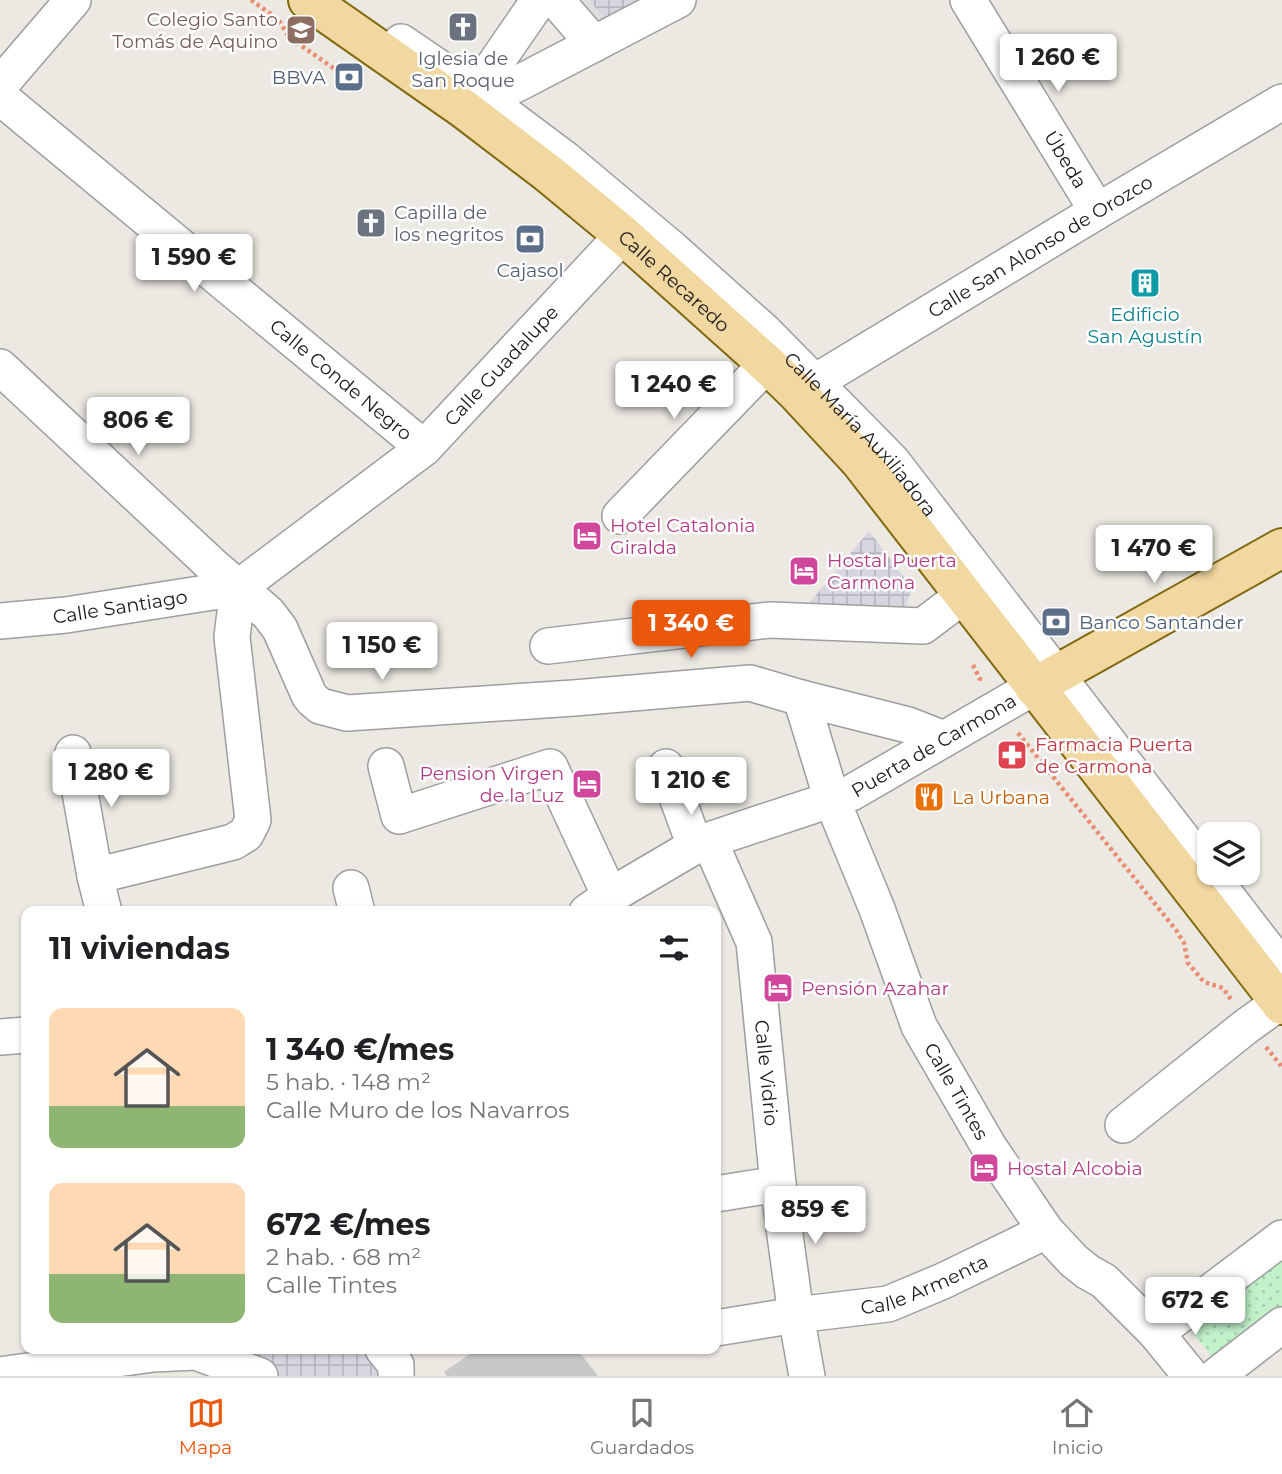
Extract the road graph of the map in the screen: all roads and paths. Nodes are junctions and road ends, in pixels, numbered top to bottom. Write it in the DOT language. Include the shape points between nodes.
graph roads {
  1 [pos="73,0"];
  2 [pos="308,0"];
  3 [pos="340,0"];
  4 [pos="539,0"];
  5 [pos="556,0"];
  6 [pos="678,0"];
  7 [pos="968,0"];
  8 [pos="594,44"];
  9 [pos="0,85"];
  10 [pos="0,97"];
  11 [pos="474,100"];
  12 [pos="1282,102"];
  13 [pos="1096,212"];
  14 [pos="623,235"];
  15 [pos="767,364"];
  16 [pos="0,367"];
  17 [pos="806,388"];
  18 [pos="424,448"];
  19 [pos="620,516"];
  20 [pos="1282,548"];
  21 [pos="238,588"];
  22 [pos="964,595"];
  23 [pos="0,621"];
  24 [pos="548,646"];
  25 [pos="971,663"];
  26 [pos="1045,681"];
  27 [pos="976,691"];
  28 [pos="801,698"];
  29 [pos="1008,731"];
  30 [pos="944,739"];
  31 [pos="73,753"];
  32 [pos="386,766"];
  33 [pos="666,767"];
  34 [pos="832,800"];
  35 [pos="702,843"];
  36 [pos="95,876"];
  37 [pos="598,904"];
  38 [pos="102,906"];
  39 [pos="1281,992"];
  40 [pos="1249,1024"];
  41 [pos="21,1035"];
  42 [pos="0,1037"];
  43 [pos="1282,1067"];
  44 [pos="1124,1125"];
  45 [pos="778,1184"];
  46 [pos="721,1193"];
  47 [pos="1046,1231"];
  48 [pos="1281,1239"];
  49 [pos="796,1315"];
  50 [pos="1282,1325"];
  51 [pos="721,1327"];
  52 [pos="1156,1333"];
  53 [pos="387,1354"];
  54 [pos="190,1359"];
  55 [pos="0,1375"];
  56 [pos="260,1376"];
  57 [pos="396,1376"];
  58 [pos="807,1376"];
  59 [pos="1191,1376"];
  60 [pos="1216,1376"];
  1 -- 9 [label="street"];
  2 -- 11 [label="main road, Calle Recaredo"];
  3 -- 11 [label="street, Calle María Auxiliadora"];
  4 -- 11 [label="street"];
  5 -- 8 [label="street"];
  6 -- 8 [label="street"];
  7 -- 13 [label="street, Úbeda"];
  8 -- 11 [label="street"];
  10 -- 18 [label="street, Calle Conde Negro"];
  11 -- 14 [label="main road, Calle Recaredo" via="548,173"];
  11 -- 17 [label="street, Calle María Auxiliadora" via="565,159 671,248 765,332"];
  12 -- 13 [label="street, Calle San Alonso de Orozco"];
  13 -- 17 [label="street, Calle San Alonso de Orozco"];
  14 -- 15 [label="main road, Calle Recaredo"];
  14 -- 18 [label="street, Calle Guadalupe"];
  15 -- 17 [label="main road, Calle Recaredo"];
  15 -- 19 [label="street"];
  16 -- 21 [label="street"];
  17 -- 22 [label="main road, Calle Recaredo"];
  17 -- 26 [label="street, Calle María Auxiliadora" via="892,461"];
  18 -- 21 [label="street, Calle Guadalupe"];
  20 -- 26 [label="main road"];
  21 -- 23 [label="street, Calle Santiago"];
  21 -- 28 [label="street" via="280,629 309,695 320,706 347,713 750,683"];
  21 -- 36 [label="street" via="232,637 253,820 246,834 233,842"];
  22 -- 24 [label="street" via="923,625 770,620"];
  22 -- 26 [label="main road, Calle Recaredo"];
  25 -- 27 [label="path" via="980,679"];
  26 -- 30 [label="street, Puerta de Carmona"];
  26 -- 39 [label="main road, Calle Recaredo"];
  28 -- 30 [label="street"];
  28 -- 34 [label="street, Calle Tintes"];
  29 -- 40 [label="path" via="1020,733 1176,930 1188,963 1204,982 1223,988"];
  30 -- 34 [label="street, Puerta de Carmona"];
  31 -- 36 [label="street"];
  32 -- 37 [label="street" via="399,816 550,767"];
  33 -- 35 [label="street, Calle Vidrio"];
  34 -- 35 [label="street, Puerta de Carmona"];
  34 -- 47 [label="street, Calle Tintes" via="919,1027 989,1147"];
  35 -- 37 [label="street, Puerta de Carmona"];
  35 -- 45 [label="street, Calle Vidrio" via="754,942"];
  36 -- 38 [label="street"];
  39 -- 40 [label="street"];
  40 -- 43 [label="path"];
  40 -- 44 [label="street"];
  41 -- 42 [label="street"];
  45 -- 46 [label="street"];
  45 -- 49 [label="street, Calle Vidrio"];
  47 -- 49 [label="street, Calle Armenta" via="888,1304"];
  47 -- 52 [label="street, Calle Tintes"];
  48 -- 52 [label="street"];
  49 -- 51 [label="street"];
  49 -- 58 [label="street, Calle Vidrio"];
  50 -- 60 [label="street"];
  52 -- 59 [label="street, Calle Tintes"];
  53 -- 57 [label="street" via="396,1365"];
  54 -- 55 [label="street" via="153,1354"];
  54 -- 56 [label="street"];
}
